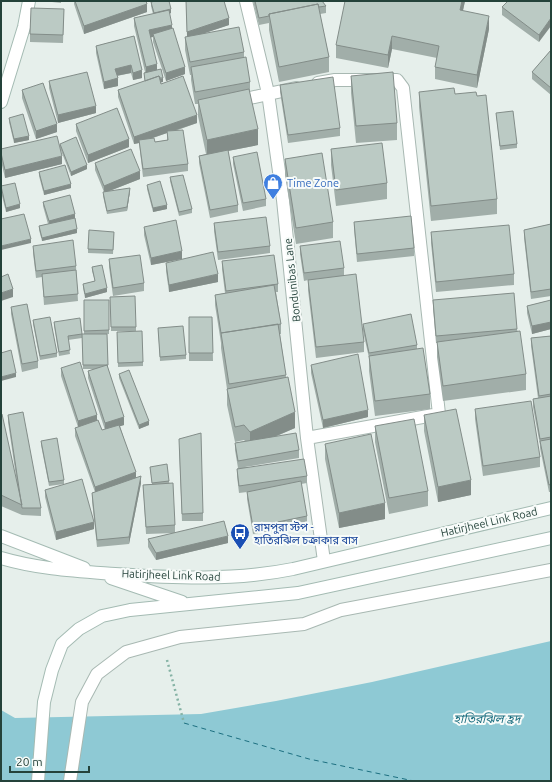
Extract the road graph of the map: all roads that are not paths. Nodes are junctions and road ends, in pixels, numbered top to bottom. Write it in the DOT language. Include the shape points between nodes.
graph roads {
  1 [pos="29,1"];
  2 [pos="246,1"];
  3 [pos="268,93"];
  4 [pos="1,102"];
  5 [pos="224,105"];
  6 [pos="308,438"];
  7 [pos="551,508"];
  8 [pos="1,536"];
  9 [pos="551,538"];
  10 [pos="1,558"];
  11 [pos="324,561"];
  12 [pos="551,570"];
  13 [pos="95,572"];
  14 [pos="187,604"];
  15 [pos="38,781"];
  16 [pos="70,781"];
  1 -- 4 [label="street" via="24,27"];
  2 -- 3 [label="street, Bondunibas Lane"];
  3 -- 5 [label="street"];
  3 -- 6 [label="street, Bondunibas Lane" via="283,200"];
  3 -- 6 [label="street" via="335,80 397,80 403,88 439,414"];
  6 -- 11 [label="street, Bondunibas Lane"];
  7 -- 11 [label="street, Hatirjheel Link Road"];
  8 -- 13 [label="street"];
  9 -- 14 [label="street" via="298,593"];
  10 -- 13 [label="street, Hatirjheel Link Road" via="54,569"];
  11 -- 13 [label="street, Hatirjheel Link Road" via="272,573 214,578"];
  12 -- 16 [label="street" via="341,610 304,624 180,637 126,652 97,674 82,702"];
  13 -- 14 [label="street"];
  14 -- 15 [label="street" via="102,616 79,629 62,644 44,702"];
}
